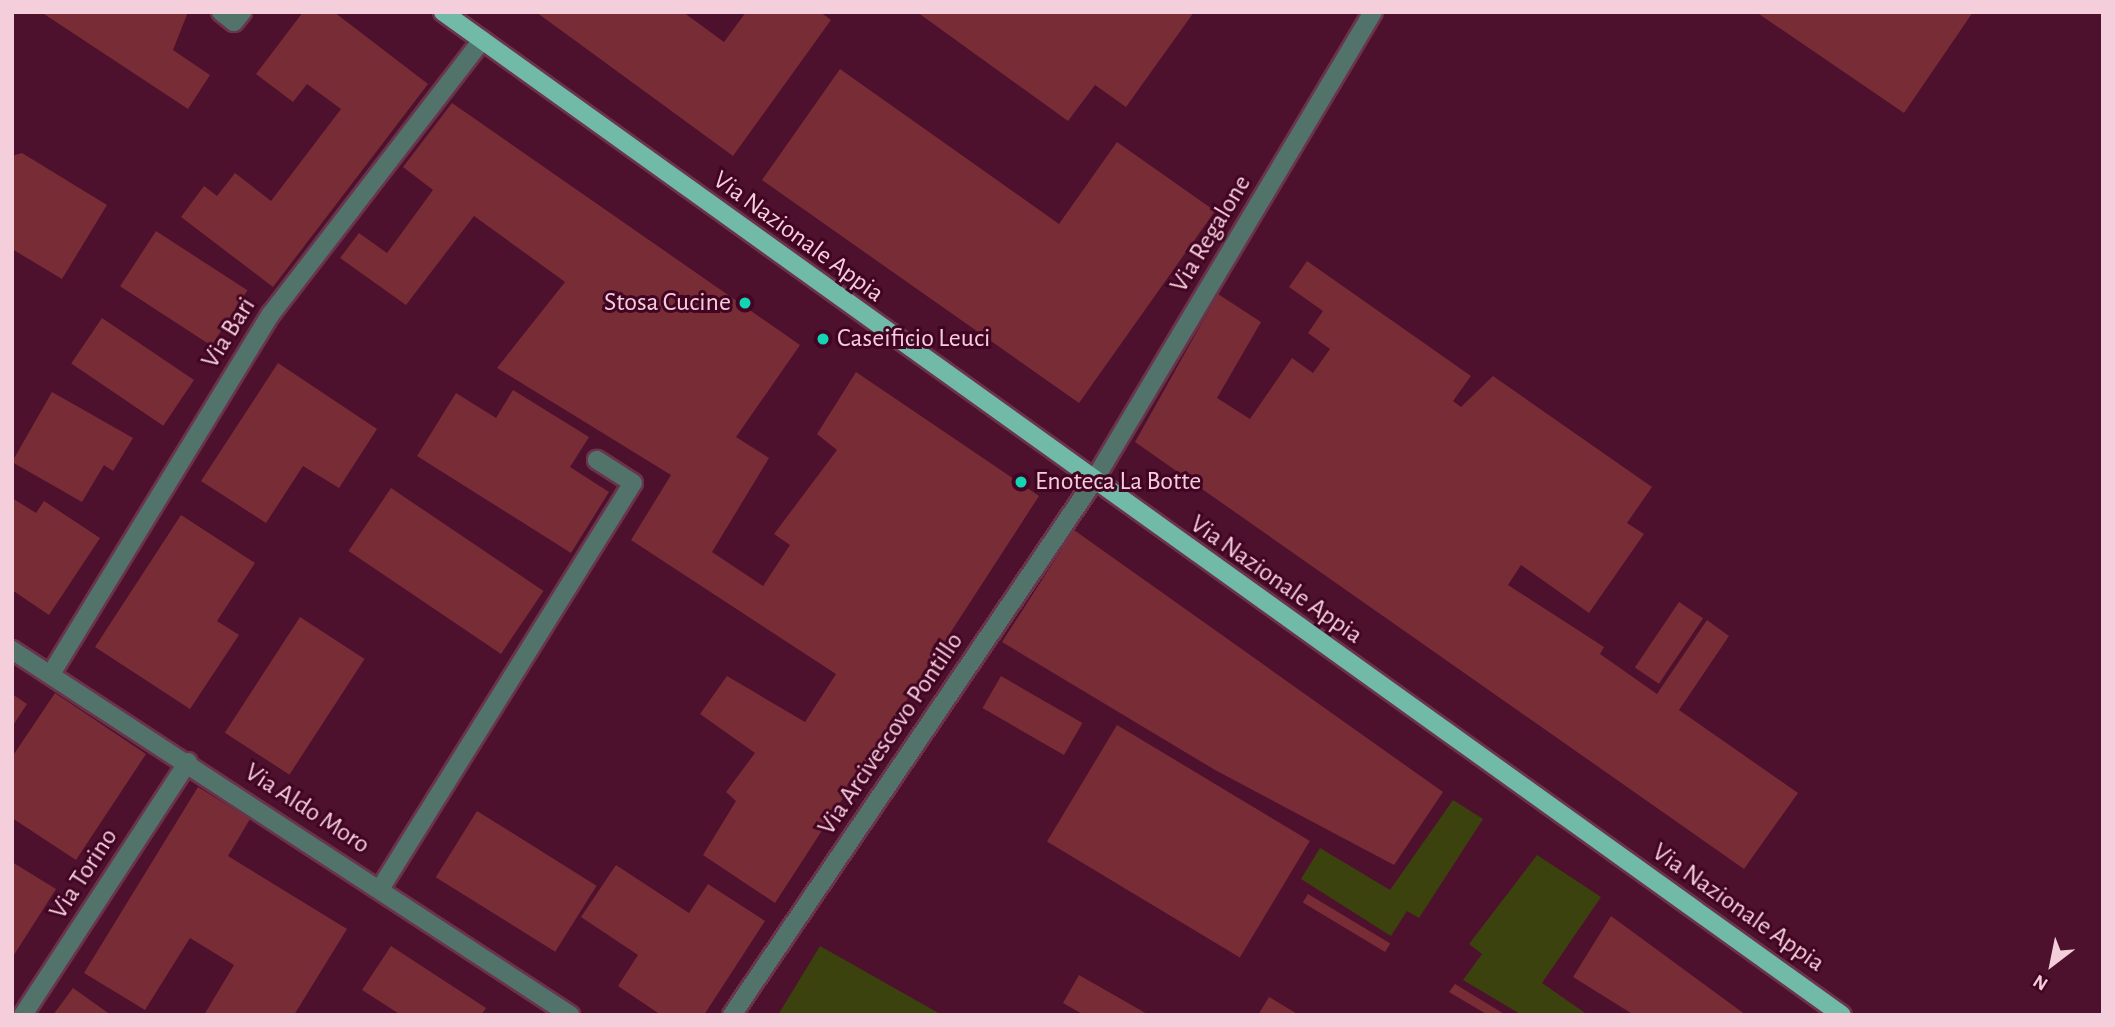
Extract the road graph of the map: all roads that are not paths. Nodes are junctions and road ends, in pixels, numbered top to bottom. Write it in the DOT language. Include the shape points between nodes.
graph roads {
  1 [pos="221,12"];
  2 [pos="242,12"];
  3 [pos="443,12"];
  4 [pos="1373,12"];
  5 [pos="482,40"];
  6 [pos="597,460"];
  7 [pos="1093,482"];
  8 [pos="12,650"];
  9 [pos="51,674"];
  10 [pos="188,762"];
  11 [pos="380,889"];
  12 [pos="1838,1013"];
  13 [pos="23,1015"];
  14 [pos="570,1015"];
  15 [pos="732,1015"];
  1 -- 2 [label="street" via="234,22"];
  3 -- 5 [label="main road, Via Nazionale Appia"];
  4 -- 7 [label="street, Via Regalone"];
  5 -- 7 [label="main road, Via Nazionale Appia"];
  5 -- 9 [label="street, Via Bari" via="271,314"];
  6 -- 11 [label="street" via="633,483"];
  7 -- 12 [label="main road, Via Nazionale Appia"];
  7 -- 15 [label="street, Via Arcivescovo Pontillo"];
  8 -- 9 [label="street, Via Aldo Moro"];
  9 -- 10 [label="street, Via Aldo Moro"];
  10 -- 11 [label="street, Via Aldo Moro"];
  10 -- 13 [label="street, Via Torino"];
  11 -- 14 [label="street, Via Aldo Moro"];
}
